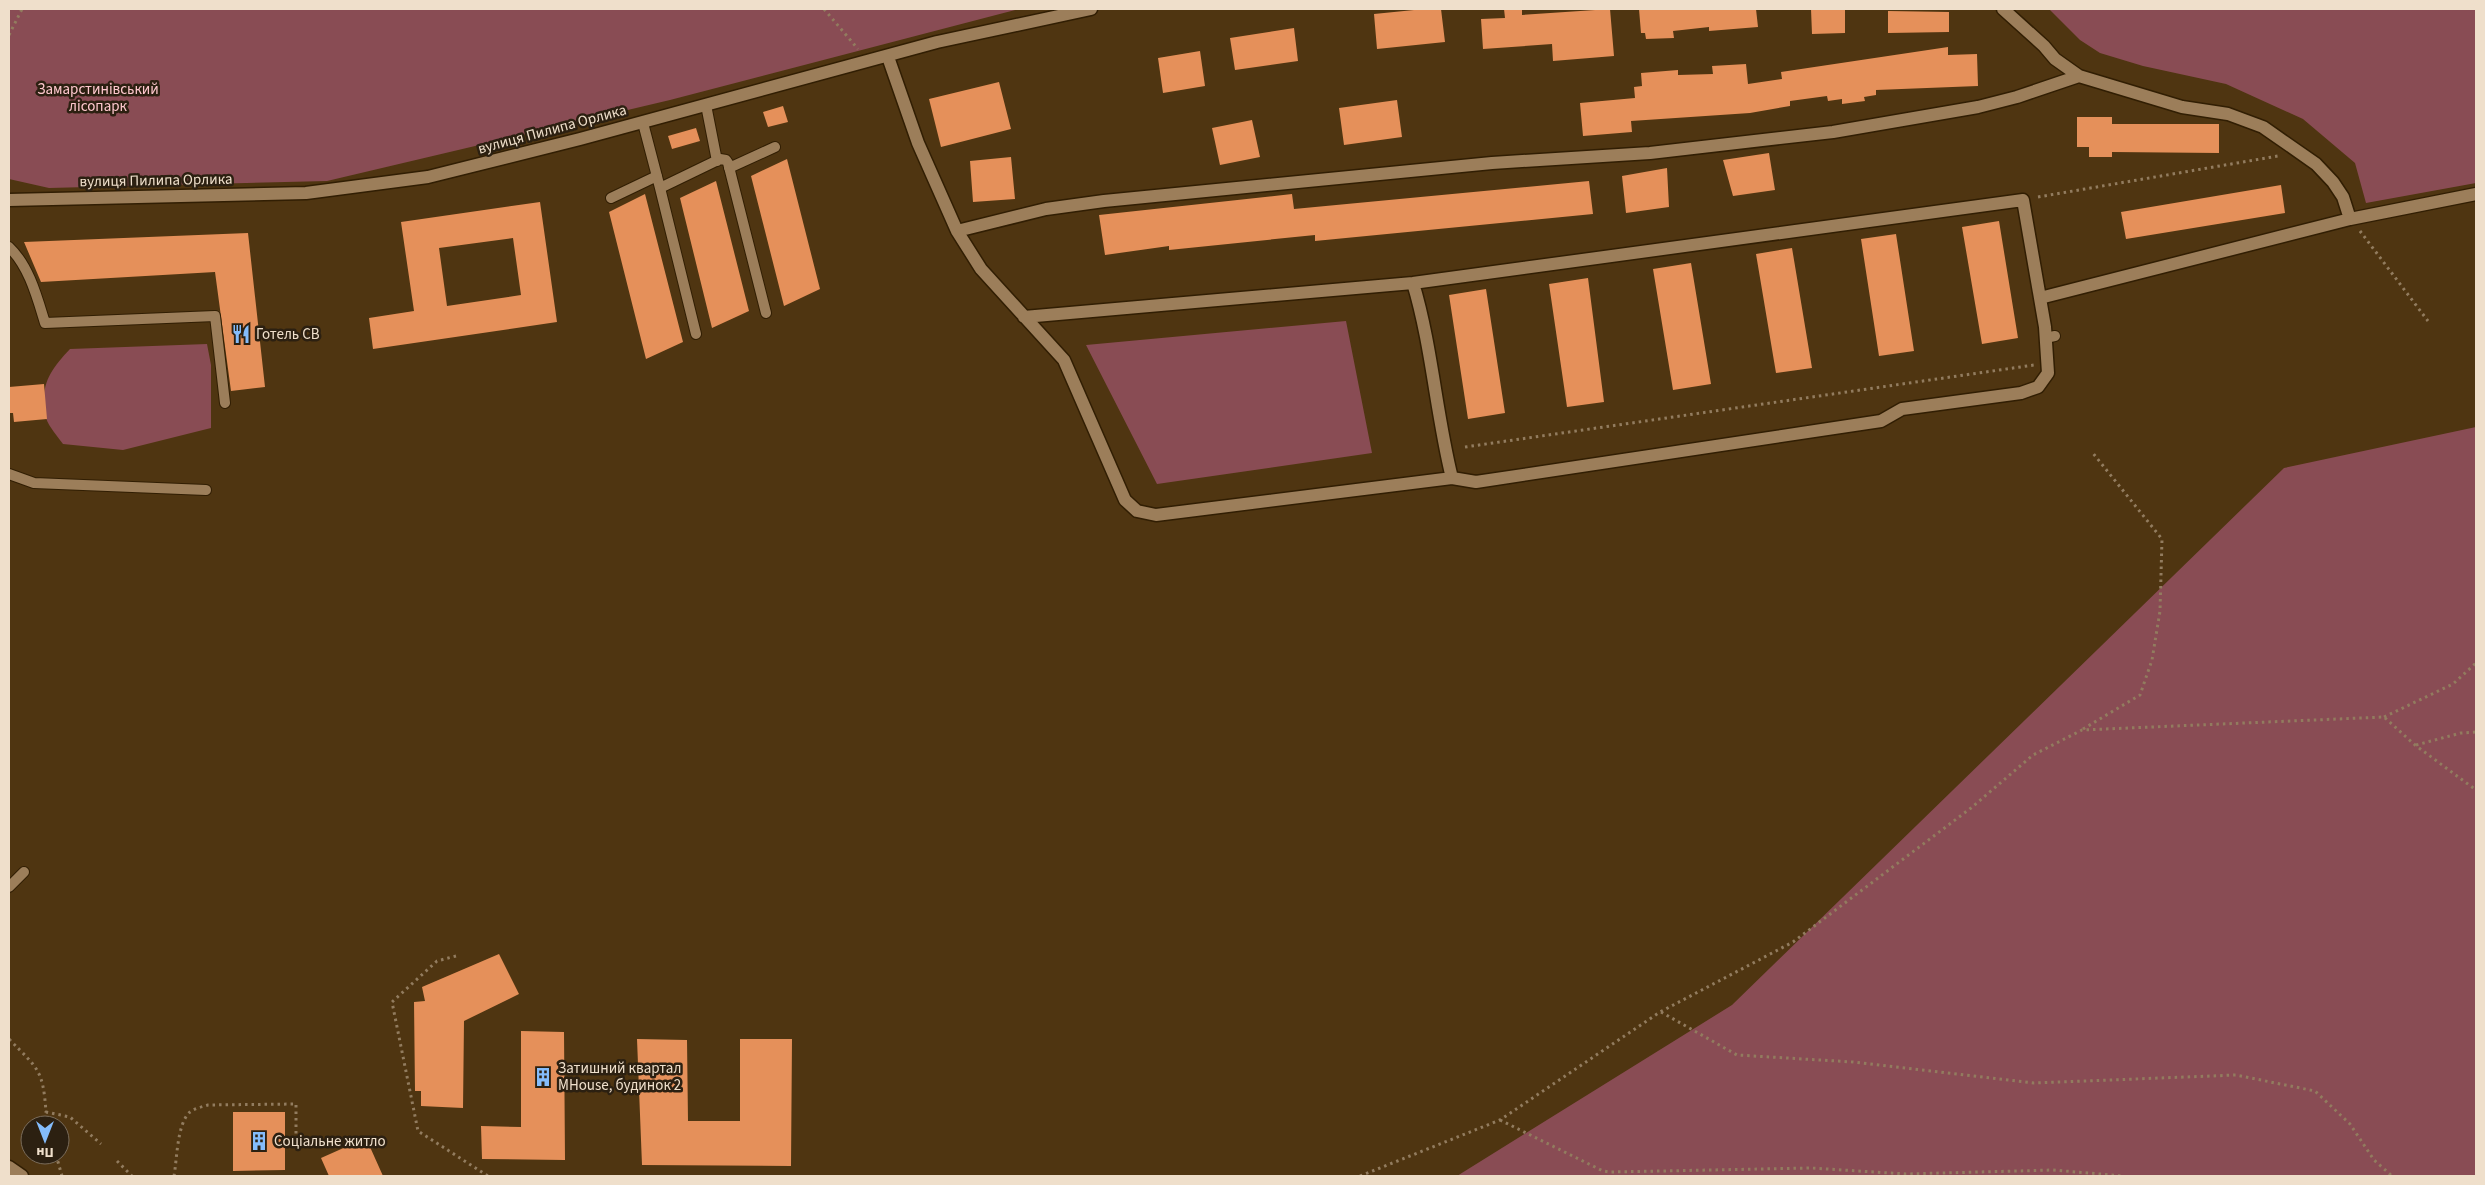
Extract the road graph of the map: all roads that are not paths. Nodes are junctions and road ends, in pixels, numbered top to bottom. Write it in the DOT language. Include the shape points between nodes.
graph roads {
  1 [pos="1091,9"];
  2 [pos="2003,9"];
  3 [pos="888,57"];
  4 [pos="2079,76"];
  5 [pos="706,105"];
  6 [pos="643,122"];
  7 [pos="775,147"];
  8 [pos="717,161"];
  9 [pos="729,168"];
  10 [pos="657,176"];
  11 [pos="660,188"];
  12 [pos="2476,194"];
  13 [pos="610,198"];
  14 [pos="9,200"];
  15 [pos="2350,219"];
  16 [pos="957,231"];
  17 [pos="9,247"];
  18 [pos="1413,283"];
  19 [pos="2040,298"];
  20 [pos="766,313"];
  21 [pos="1024,317"];
  22 [pos="696,334"];
  23 [pos="225,402"];
  24 [pos="9,474"];
  25 [pos="1452,478"];
  26 [pos="206,490"];
  27 [pos="24,872"];
  28 [pos="9,887"];
  29 [pos="9,1166"];
  30 [pos="22,1176"];
  1 -- 3 [label="street, вулиця Пилипа Орлика" via="937,42"];
  2 -- 4 [label="street" via="2055,59"];
  3 -- 5 [label="street, вулиця Пилипа Орлика"];
  3 -- 16 [label="street" via="918,143"];
  4 -- 15 [label="street" via="2182,107 2228,114 2263,127 2316,164 2343,197"];
  4 -- 16 [label="street" via="1978,107 1833,132 1650,152 1492,163 1104,201 1046,209"];
  5 -- 6 [label="street, вулиця Пилипа Орлика"];
  5 -- 8 [label="lane"];
  6 -- 10 [label="lane"];
  6 -- 14 [label="street, вулиця Пилипа Орлика" via="455,171 316,191"];
  7 -- 9 [label="lane"];
  8 -- 9 [label="lane" via="726,160"];
  8 -- 11 [label="lane"];
  9 -- 20 [label="lane"];
  10 -- 11 [label="lane"];
  10 -- 13 [label="lane"];
  11 -- 22 [label="lane"];
  12 -- 15 [label="street"];
  15 -- 19 [label="street"];
  16 -- 21 [label="street" via="981,269"];
  17 -- 23 [label="lane" via="18,255 36,293 44,324 215,316"];
  18 -- 19 [label="street" via="2022,200"];
  18 -- 21 [label="street"];
  18 -- 25 [label="street" via="1421,310"];
  19 -- 25 [label="street" via="2050,337 2048,372 2038,387 2021,393 1902,409 1881,421 1841,428 1476,482"];
  21 -- 25 [label="street" via="1064,360 1125,500 1137,511 1156,515"];
  24 -- 26 [label="lane" via="34,483"];
  27 -- 28 [label="lane"];
  29 -- 30 [label="street"];
}
